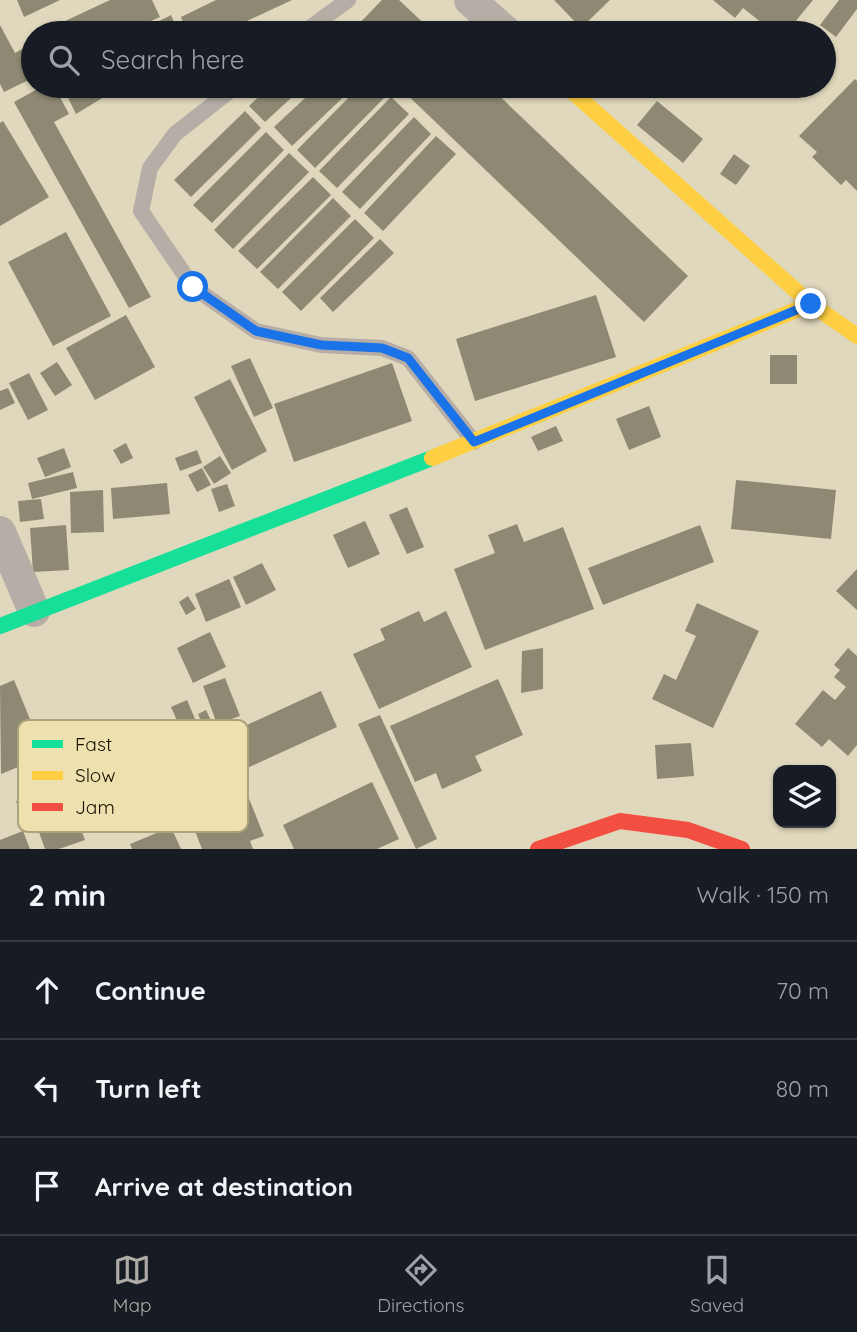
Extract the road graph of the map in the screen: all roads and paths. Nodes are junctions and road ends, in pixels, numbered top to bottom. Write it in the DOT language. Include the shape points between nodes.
graph roads {
  1 [pos="348,0"];
  2 [pos="470,0"];
  3 [pos="319,21"];
  4 [pos="494,21"];
  5 [pos="221,98"];
  6 [pos="579,98"];
  7 [pos="811,304"];
  8 [pos="857,335"];
  9 [pos="474,442"];
  10 [pos="0,532"];
  11 [pos="34,611"];
  12 [pos="0,626"];
  13 [pos="572,843"];
  14 [pos="538,849"];
  15 [pos="742,849"];
  1 -- 3 [label="lane"];
  2 -- 4 [label="street"];
  5 -- 9 [label="lane" via="175,134 150,169 141,211 193,287 256,331 321,345 382,348 408,358"];
  6 -- 7 [label="street"];
  7 -- 8 [label="street"];
  7 -- 9 [label="street"];
  9 -- 11 [label="street"];
  10 -- 11 [label="street"];
  11 -- 12 [label="street"];
  13 -- 14 [label="street"];
  13 -- 15 [label="street" via="620,821 688,830"];
}
